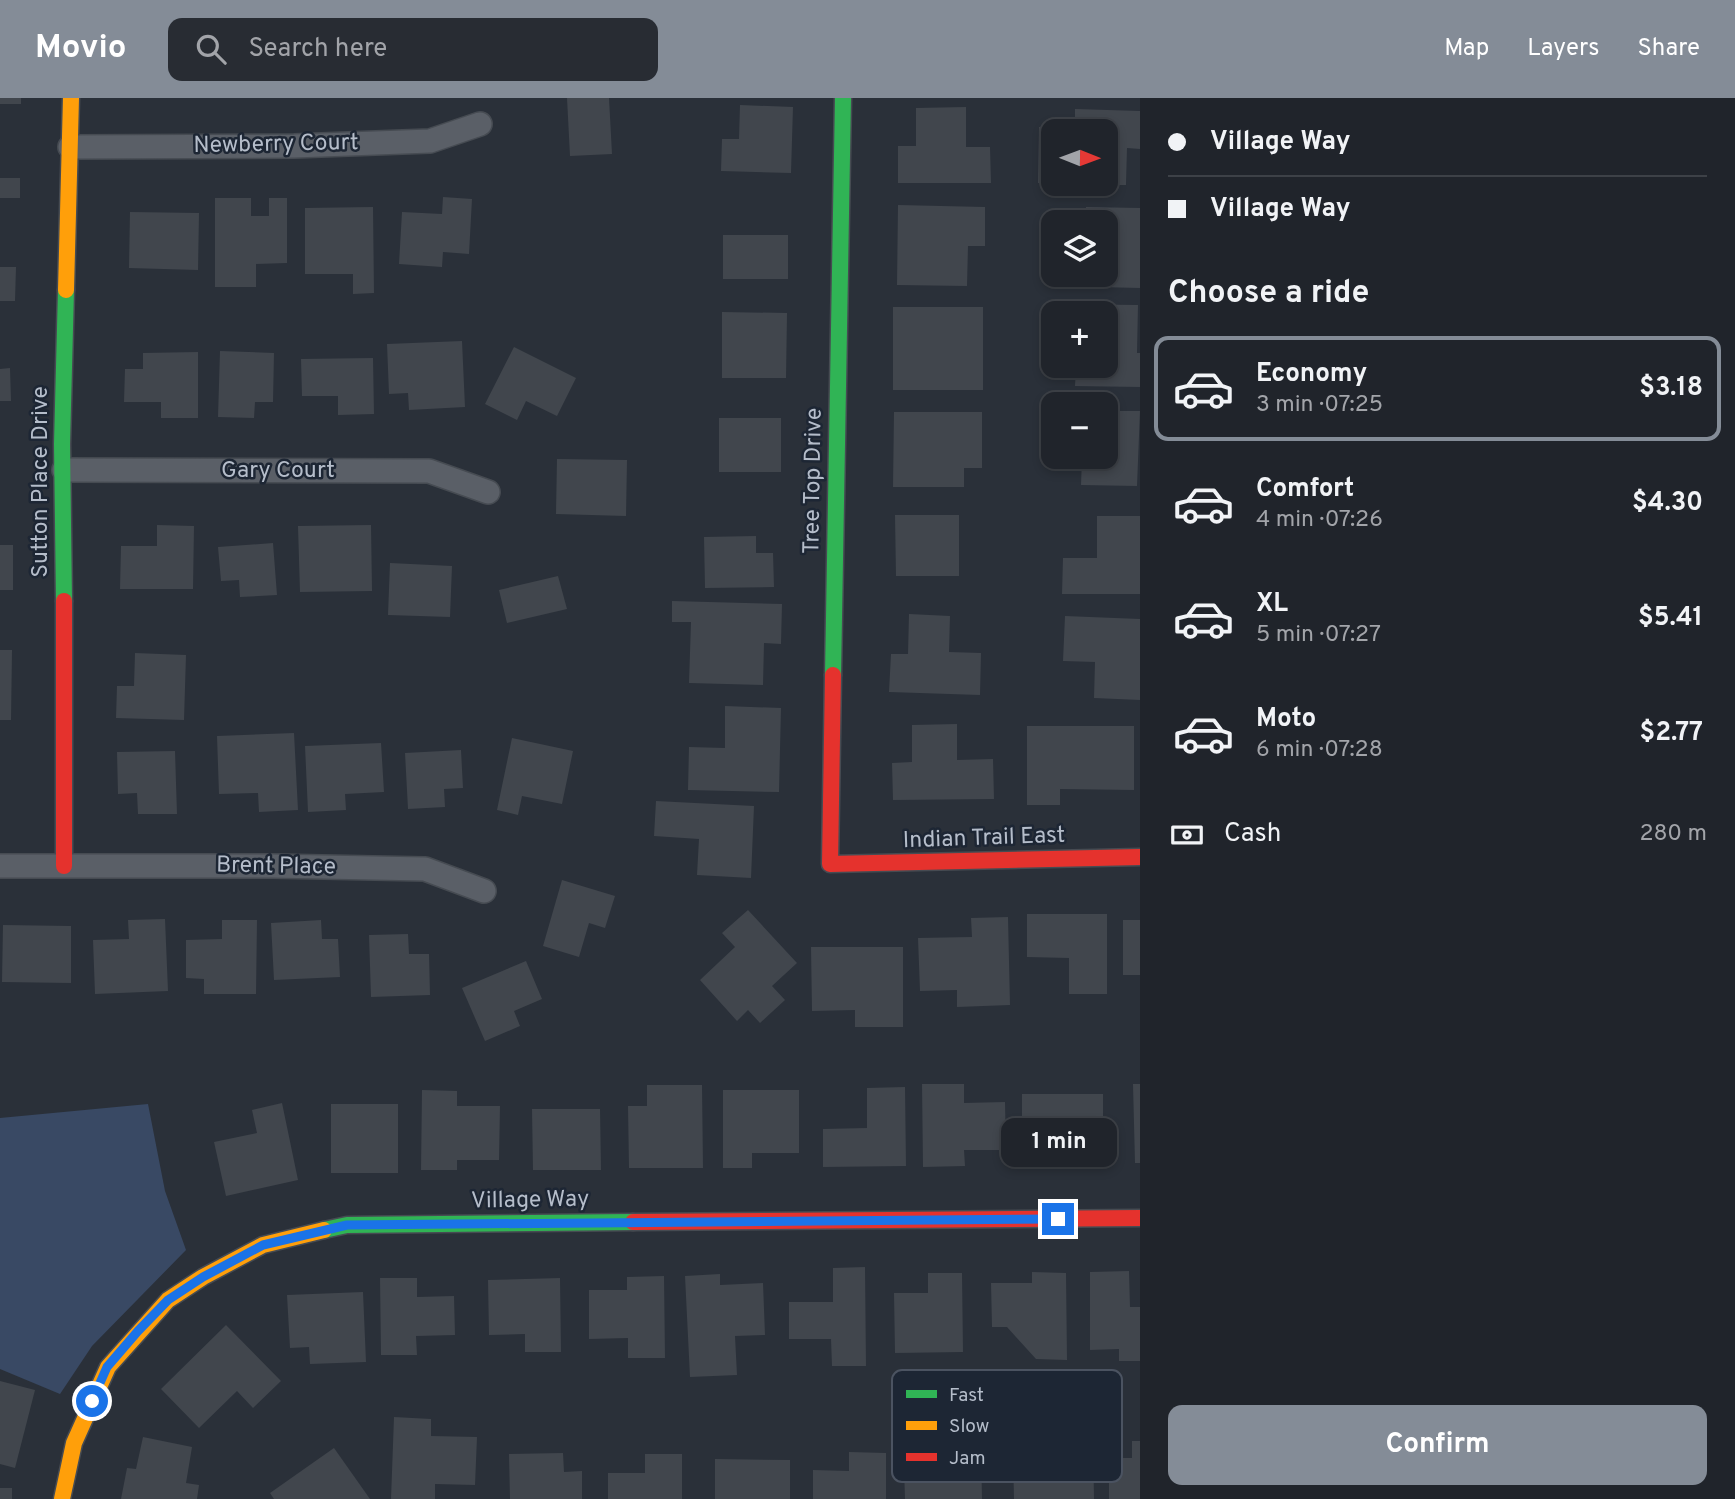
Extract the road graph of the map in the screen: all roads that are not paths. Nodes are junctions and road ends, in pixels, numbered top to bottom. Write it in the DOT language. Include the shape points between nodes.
graph roads {
  1 [pos="71,98"];
  2 [pos="843,98"];
  3 [pos="480,124"];
  4 [pos="70,146"];
  5 [pos="64,470"];
  6 [pos="488,492"];
  7 [pos="1140,857"];
  8 [pos="830,864"];
  9 [pos="0,866"];
  10 [pos="64,866"];
  11 [pos="484,891"];
  12 [pos="1140,1218"];
  13 [pos="62,1499"];
  1 -- 4 [label="street, Sutton Place Drive"];
  2 -- 8 [label="street, Tree Top Drive"];
  3 -- 4 [label="street, Newberry Court" via="430,141"];
  4 -- 5 [label="street, Sutton Place Drive"];
  5 -- 6 [label="street, Gary Court" via="429,471"];
  5 -- 10 [label="street, Sutton Place Drive"];
  7 -- 8 [label="street, Indian Trail East"];
  9 -- 10 [label="street, Brent Place"];
  10 -- 11 [label="street, Brent Place" via="425,869"];
  12 -- 13 [label="street, Village Way" via="347,1225 263,1245 168,1300 107,1367 74,1443"];
}
